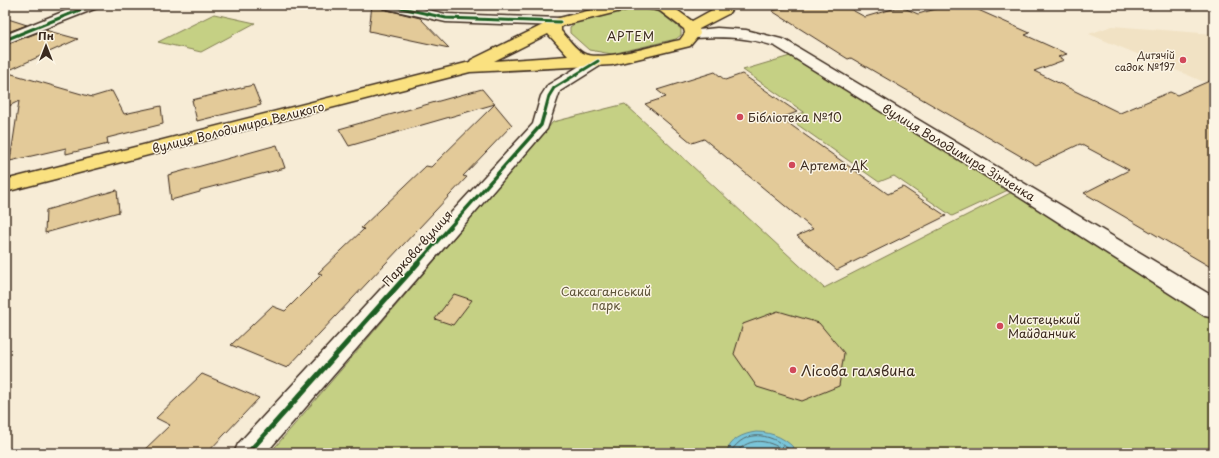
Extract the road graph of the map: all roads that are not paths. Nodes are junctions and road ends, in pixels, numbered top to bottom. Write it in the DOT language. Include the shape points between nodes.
graph roads {
  1 [pos="92,5"];
  2 [pos="388,5"];
  3 [pos="628,5"];
  4 [pos="684,5"];
  5 [pos="659,6"];
  6 [pos="726,8"];
  7 [pos="557,24"];
  8 [pos="692,31"];
  9 [pos="5,40"];
  10 [pos="780,43"];
  11 [pos="592,61"];
  12 [pos="470,67"];
  13 [pos="5,186"];
  14 [pos="1214,309"];
  15 [pos="248,453"];
  1 -- 9 [label="street"];
  2 -- 7 [label="street" via="446,18"];
  3 -- 7 [label="main road"];
  4 -- 5 [label="main road"];
  5 -- 8 [label="main road"];
  6 -- 8 [label="main road"];
  6 -- 10 [label="main road"];
  7 -- 11 [label="main road" via="554,32 576,56"];
  7 -- 12 [label="main road"];
  8 -- 10 [label="main road, вулиця Володимира Зінченка" via="754,34"];
  8 -- 11 [label="main road" via="685,43 612,60"];
  10 -- 14 [label="main road, вулиця Володимира Зінченка"];
  11 -- 12 [label="main road"];
  11 -- 15 [label="street, Паркова вулиця" via="554,88 549,96 541,125"];
  12 -- 13 [label="main road, вулиця Володимира Великого"];
}
